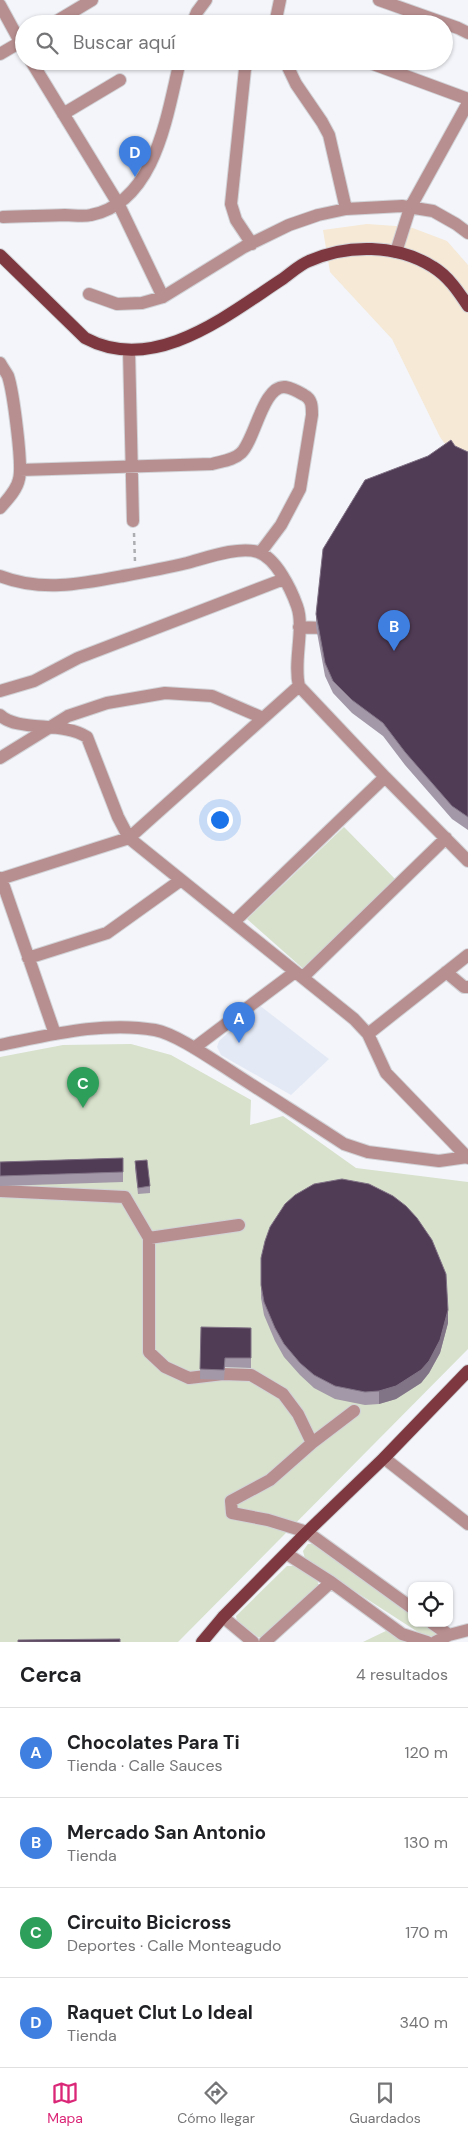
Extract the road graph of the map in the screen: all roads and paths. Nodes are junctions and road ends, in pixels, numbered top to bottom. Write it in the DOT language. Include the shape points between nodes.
graph roads {
  1 [pos="92,0"];
  2 [pos="206,0"];
  3 [pos="280,0"];
  4 [pos="379,0"];
  5 [pos="0,5"];
  6 [pos="67,15"];
  7 [pos="196,15"];
  8 [pos="277,15"];
  9 [pos="421,15"];
  10 [pos="453,26"];
  11 [pos="15,32"];
  12 [pos="468,33"];
  13 [pos="15,47"];
  14 [pos="0,54"];
  15 [pos="36,70"];
  16 [pos="178,70"];
  17 [pos="245,70"];
  18 [pos="289,70"];
  19 [pos="389,70"];
  20 [pos="120,80"];
  21 [pos="468,99"];
  22 [pos="468,103"];
  23 [pos="63,114"];
  24 [pos="119,205"];
  25 [pos="410,208"];
  26 [pos="346,209"];
  27 [pos="3,216"];
  28 [pos="468,233"];
  29 [pos="252,244"];
  30 [pos="396,252"];
  31 [pos="0,254"];
  32 [pos="89,294"];
  33 [pos="163,297"];
  34 [pos="468,306"];
  35 [pos="129,350"];
  36 [pos="0,363"];
  37 [pos="132,466"];
  38 [pos="20,470"];
  39 [pos="0,508"];
  40 [pos="133,521"];
  41 [pos="260,553"];
  42 [pos="135,574"];
  43 [pos="0,576"];
  44 [pos="284,579"];
  45 [pos="299,627"];
  46 [pos="336,638"];
  47 [pos="300,686"];
  48 [pos="0,691"];
  49 [pos="0,715"];
  50 [pos="263,718"];
  51 [pos="51,726"];
  52 [pos="0,758"];
  53 [pos="385,777"];
  54 [pos="129,838"];
  55 [pos="446,838"];
  56 [pos="468,861"];
  57 [pos="0,879"];
  58 [pos="181,880"];
  59 [pos="234,922"];
  60 [pos="468,955"];
  61 [pos="28,958"];
  62 [pos="446,972"];
  63 [pos="299,974"];
  64 [pos="468,987"];
  65 [pos="54,1034"];
  66 [pos="368,1034"];
  67 [pos="0,1045"];
  68 [pos="194,1048"];
  69 [pos="468,1156"];
  70 [pos="0,1192"];
  71 [pos="239,1225"];
  72 [pos="148,1238"];
  73 [pos="468,1371"];
  74 [pos="354,1411"];
  75 [pos="312,1443"];
  76 [pos="384,1458"];
  77 [pos="468,1524"];
  78 [pos="307,1532"];
  79 [pos="287,1554"];
  80 [pos="331,1582"];
  81 [pos="408,1605"];
  82 [pos="223,1617"];
  83 [pos="438,1627"];
  84 [pos="468,1630"];
  85 [pos="449,1635"];
  86 [pos="468,1638"];
  87 [pos="202,1642"];
  88 [pos="253,1642"];
  89 [pos="265,1642"];
  90 [pos="427,1642"];
  91 [pos="435,1642"];
  92 [pos="465,1642"];
  1 -- 6 [label="street"];
  2 -- 7 [label="street"];
  3 -- 8 [label="street"];
  4 -- 9 [label="street"];
  5 -- 11 [label="street"];
  10 -- 12 [label="street"];
  13 -- 14 [label="street"];
  15 -- 23 [label="street"];
  16 -- 24 [label="street" via="166,123 151,163 137,187"];
  17 -- 29 [label="street" via="231,204 236,220"];
  18 -- 26 [label="street" via="329,135"];
  19 -- 21 [label="street"];
  20 -- 23 [label="street"];
  22 -- 25 [label="street"];
  23 -- 24 [label="street"];
  24 -- 27 [label="street" via="91,215"];
  24 -- 33 [label="street"];
  25 -- 26 [label="street"];
  25 -- 28 [label="street" via="433,211"];
  25 -- 30 [label="street"];
  26 -- 29 [label="street" via="289,225"];
  29 -- 33 [label="street"];
  30 -- 34 [label="main road" via="416,257 434,268 454,285"];
  30 -- 35 [label="main road" via="372,248 333,253 307,262 188,338"];
  31 -- 35 [label="main road" via="85,338 98,345"];
  32 -- 33 [label="street" via="117,304 142,303"];
  35 -- 37 [label="street"];
  36 -- 38 [label="street" via="8,376 13,400"];
  37 -- 38 [label="street"];
  37 -- 40 [label="street"];
  37 -- 41 [label="street" via="212,464 234,458 243,452 276,389 286,387 306,396 312,403 312,415 300,489 281,525"];
  38 -- 39 [label="street" via="20,479"];
  40 -- 42 [label="path"];
  41 -- 42 [label="street" via="246,550"];
  41 -- 44 [label="street"];
  42 -- 43 [label="street" via="51,586 18,583"];
  44 -- 45 [label="street" via="298,608"];
  44 -- 48 [label="street" via="78,658 34,682"];
  45 -- 46 [label="street" via="322,628 337,619"];
  45 -- 47 [label="street" via="296,673"];
  47 -- 50 [label="street"];
  47 -- 53 [label="street"];
  49 -- 51 [label="street" via="13,723"];
  50 -- 51 [label="street" via="212,696 165,693 107,703 68,716"];
  50 -- 54 [label="street"];
  51 -- 52 [label="street"];
  51 -- 54 [label="street" via="69,728 87,736"];
  53 -- 55 [label="street"];
  53 -- 59 [label="street"];
  54 -- 57 [label="street"];
  54 -- 58 [label="street"];
  55 -- 56 [label="street"];
  55 -- 63 [label="street"];
  57 -- 61 [label="street"];
  58 -- 59 [label="street"];
  58 -- 61 [label="street" via="108,933"];
  59 -- 63 [label="street"];
  60 -- 62 [label="street"];
  61 -- 65 [label="street"];
  62 -- 64 [label="street"];
  62 -- 66 [label="street"];
  63 -- 66 [label="street"];
  63 -- 68 [label="street"];
  65 -- 67 [label="street"];
  65 -- 68 [label="street" via="133,1028 157,1031"];
  66 -- 69 [label="street" via="386,1073"];
  68 -- 69 [label="street" via="344,1144 368,1152 440,1161"];
  70 -- 72 [label="street" via="125,1197"];
  71 -- 72 [label="street"];
  72 -- 75 [label="street" via="148,1352 165,1367 189,1378 251,1375 283,1394 298,1414"];
  73 -- 76 [label="main road"];
  74 -- 75 [label="street"];
  75 -- 78 [label="street" via="270,1480 231,1501 232,1514 268,1520"];
  76 -- 77 [label="street"];
  76 -- 78 [label="main road"];
  78 -- 79 [label="main road"];
  78 -- 81 [label="street"];
  79 -- 80 [label="street"];
  79 -- 82 [label="main road"];
  80 -- 89 [label="street"];
  80 -- 90 [label="street" via="402,1634"];
  82 -- 87 [label="main road"];
  82 -- 88 [label="street"];
  83 -- 85 [label="street"];
  84 -- 85 [label="street"];
  85 -- 91 [label="street"];
  86 -- 92 [label="street"];
}
